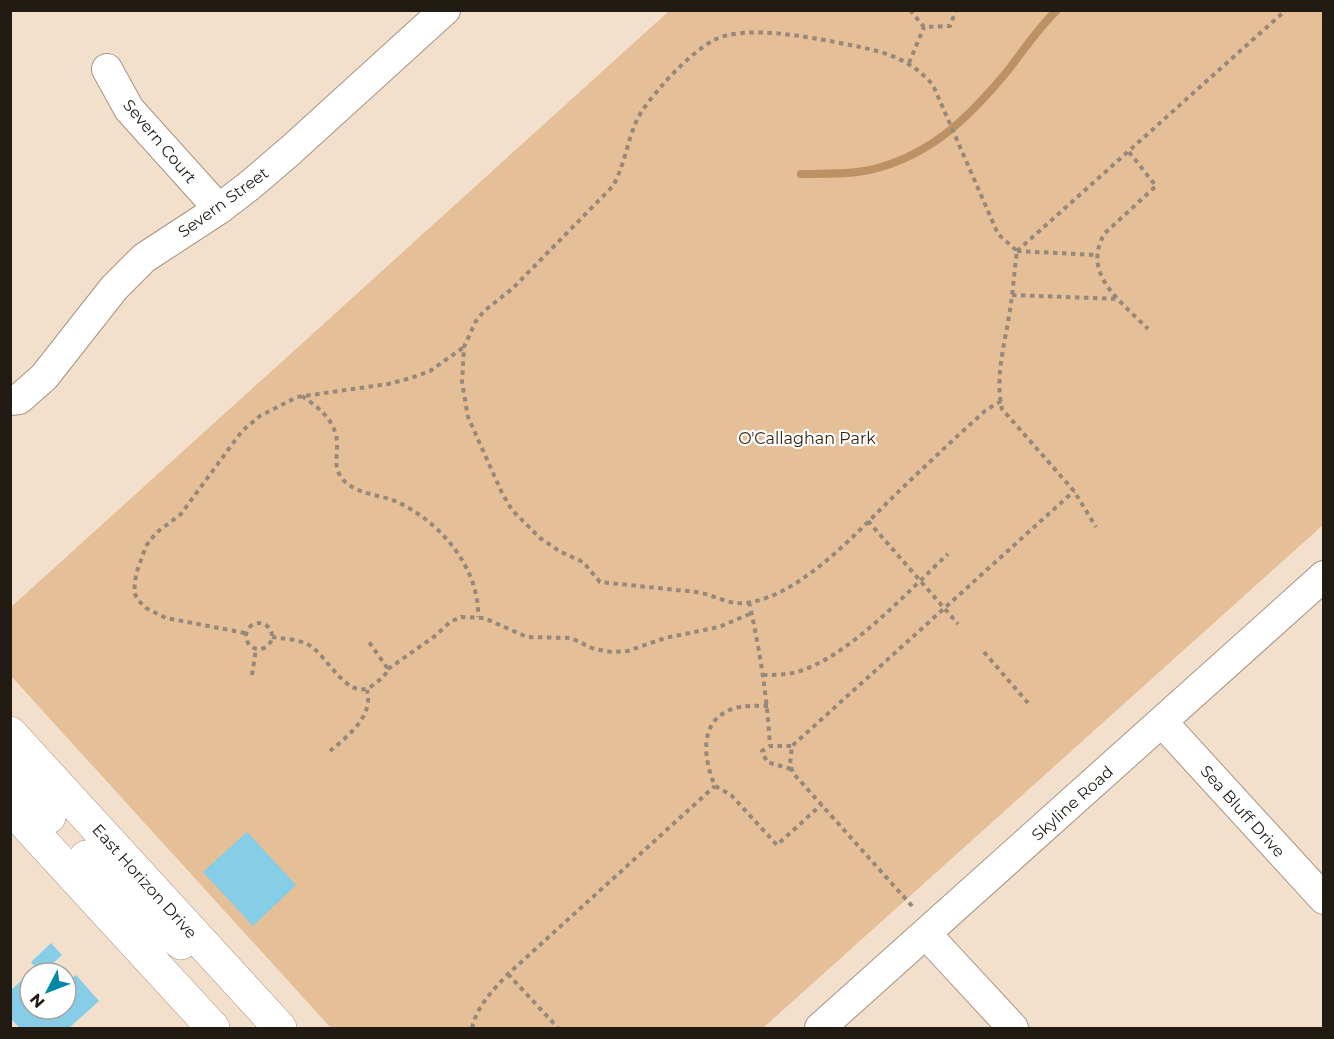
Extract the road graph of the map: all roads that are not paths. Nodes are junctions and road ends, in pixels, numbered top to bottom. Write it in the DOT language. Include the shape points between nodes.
graph roads {
  1 [pos="445,10"];
  2 [pos="107,69"];
  3 [pos="219,209"];
  4 [pos="10,400"];
  5 [pos="1323,576"];
  6 [pos="1161,722"];
  7 [pos="10,733"];
  8 [pos="10,775"];
  9 [pos="10,807"];
  10 [pos="1323,899"];
  11 [pos="926,934"];
  12 [pos="211,954"];
  13 [pos="213,1029"];
  14 [pos="280,1029"];
  15 [pos="820,1029"];
  16 [pos="1013,1029"];
  1 -- 3 [label="street, Severn Street" via="291,150"];
  2 -- 3 [label="street, Severn Court" via="129,110"];
  3 -- 4 [label="street, Severn Street" via="144,258 114,288 44,377 19,399"];
  5 -- 6 [label="street, Skyline Road"];
  6 -- 10 [label="street, Sea Bluff Drive"];
  6 -- 11 [label="street, Skyline Road"];
  7 -- 12 [label="main road, East Horizon Drive"];
  8 -- 12 [label="main road" via="137,909 181,943"];
  9 -- 13 [label="main road"];
  11 -- 15 [label="street, Skyline Road"];
  11 -- 16 [label="street"];
  12 -- 14 [label="main road, East Horizon Drive"];
}
